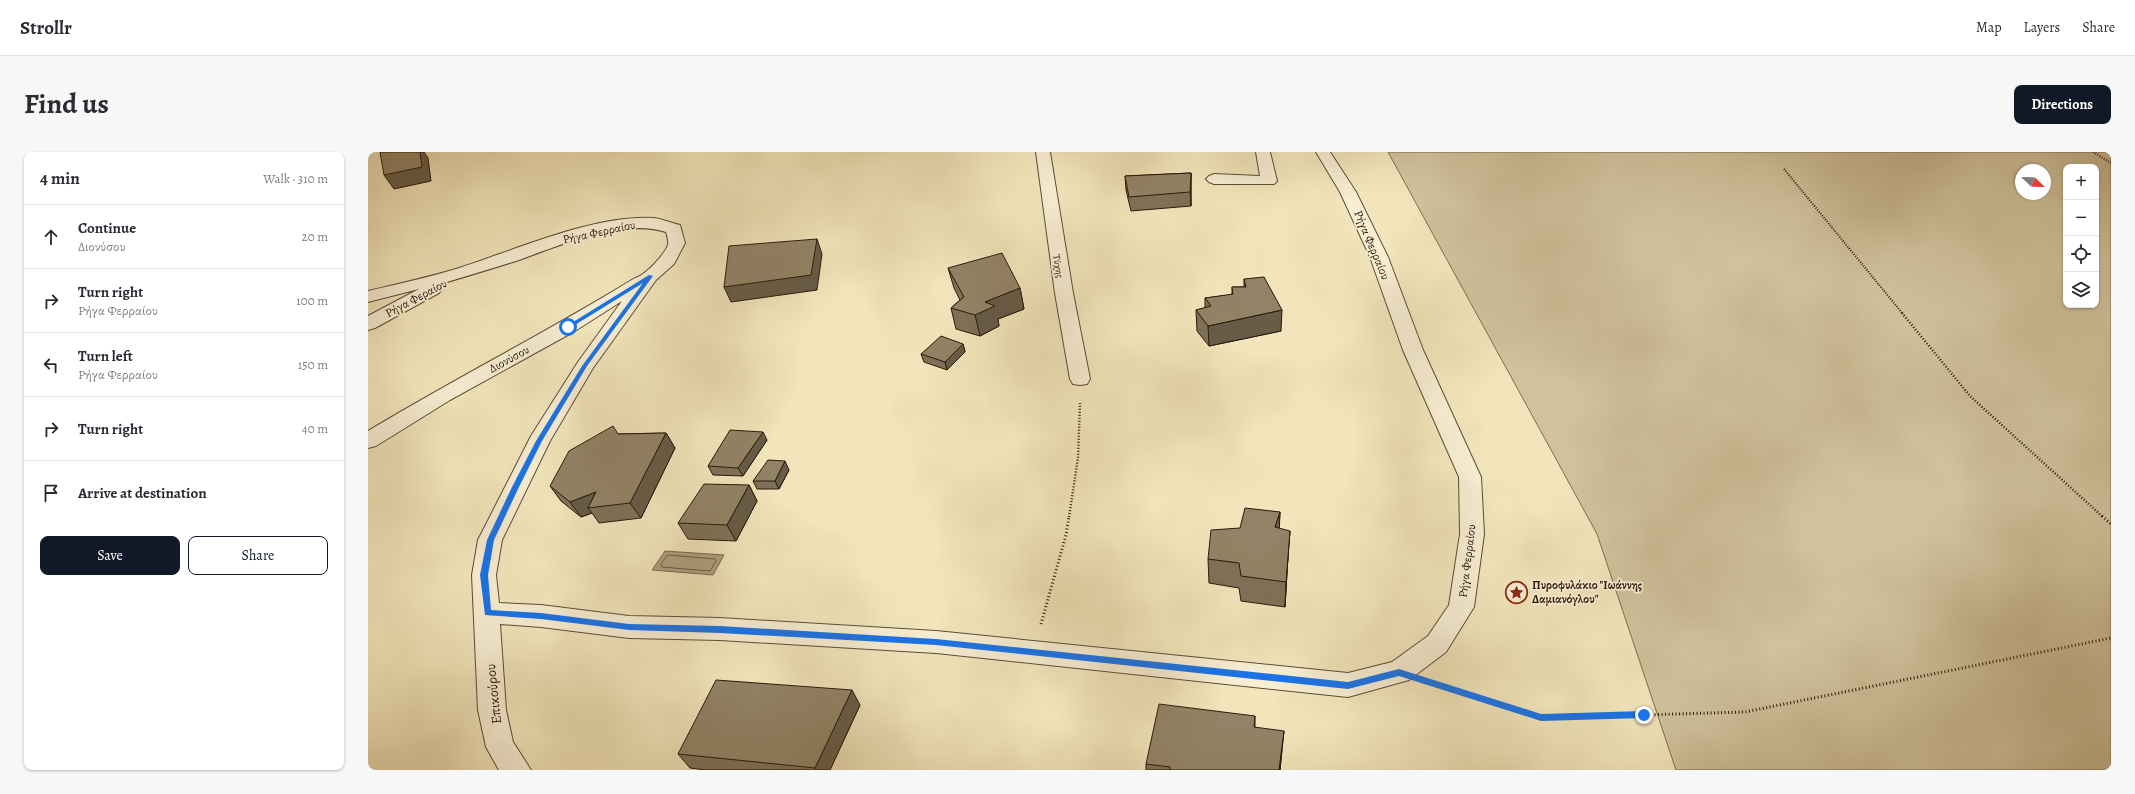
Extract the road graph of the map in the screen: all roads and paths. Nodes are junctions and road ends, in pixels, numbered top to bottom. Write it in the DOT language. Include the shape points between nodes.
graph roads {
  1 [pos="1043,152"];
  2 [pos="1263,152"];
  3 [pos="1323,152"];
  4 [pos="2093,152"];
  5 [pos="2111,163"];
  6 [pos="1784,169"];
  7 [pos="1214,179"];
  8 [pos="464,272"];
  9 [pos="650,276"];
  10 [pos="368,297"];
  11 [pos="368,324"];
  12 [pos="1080,379"];
  13 [pos="368,441"];
  14 [pos="2111,524"];
  15 [pos="488,613"];
  16 [pos="2111,638"];
  17 [pos="1033,652"];
  18 [pos="1399,672"];
  19 [pos="516,770"];
  1 -- 12 [label="street, Τύχης"];
  2 -- 7 [label="street" via="1269,181"];
  3 -- 18 [label="street, Ρήγα Φερραίου" via="1348,192 1379,257 1413,350 1470,477 1472,534 1461,607 1437,644"];
  4 -- 5 [label="path"];
  6 -- 14 [label="path" via="1970,396"];
  8 -- 9 [label="street, Ρήγα Φερραίου" via="569,237 635,223 655,223 674,229 677,243 668,260"];
  8 -- 10 [label="street"];
  8 -- 11 [label="street, Ρήγα Φεραίου"];
  9 -- 13 [label="street, Διονύσου" via="568,327 443,395"];
  9 -- 15 [label="street, Ρήγα Φερραίου" via="585,366 539,441 515,487 490,540 484,575"];
  12 -- 17 [label="path" via="1078,458 1066,535"];
  15 -- 17 [label="street, Ρήγα Φερραίου" via="541,616 629,627 936,642"];
  15 -- 19 [label="street, Επικούρου" via="492,710 500,747"];
  16 -- 18 [label="path" via="1746,712 1541,718"];
  17 -- 18 [label="street, Ρήγα Φερραίου" via="1348,685"];
}
